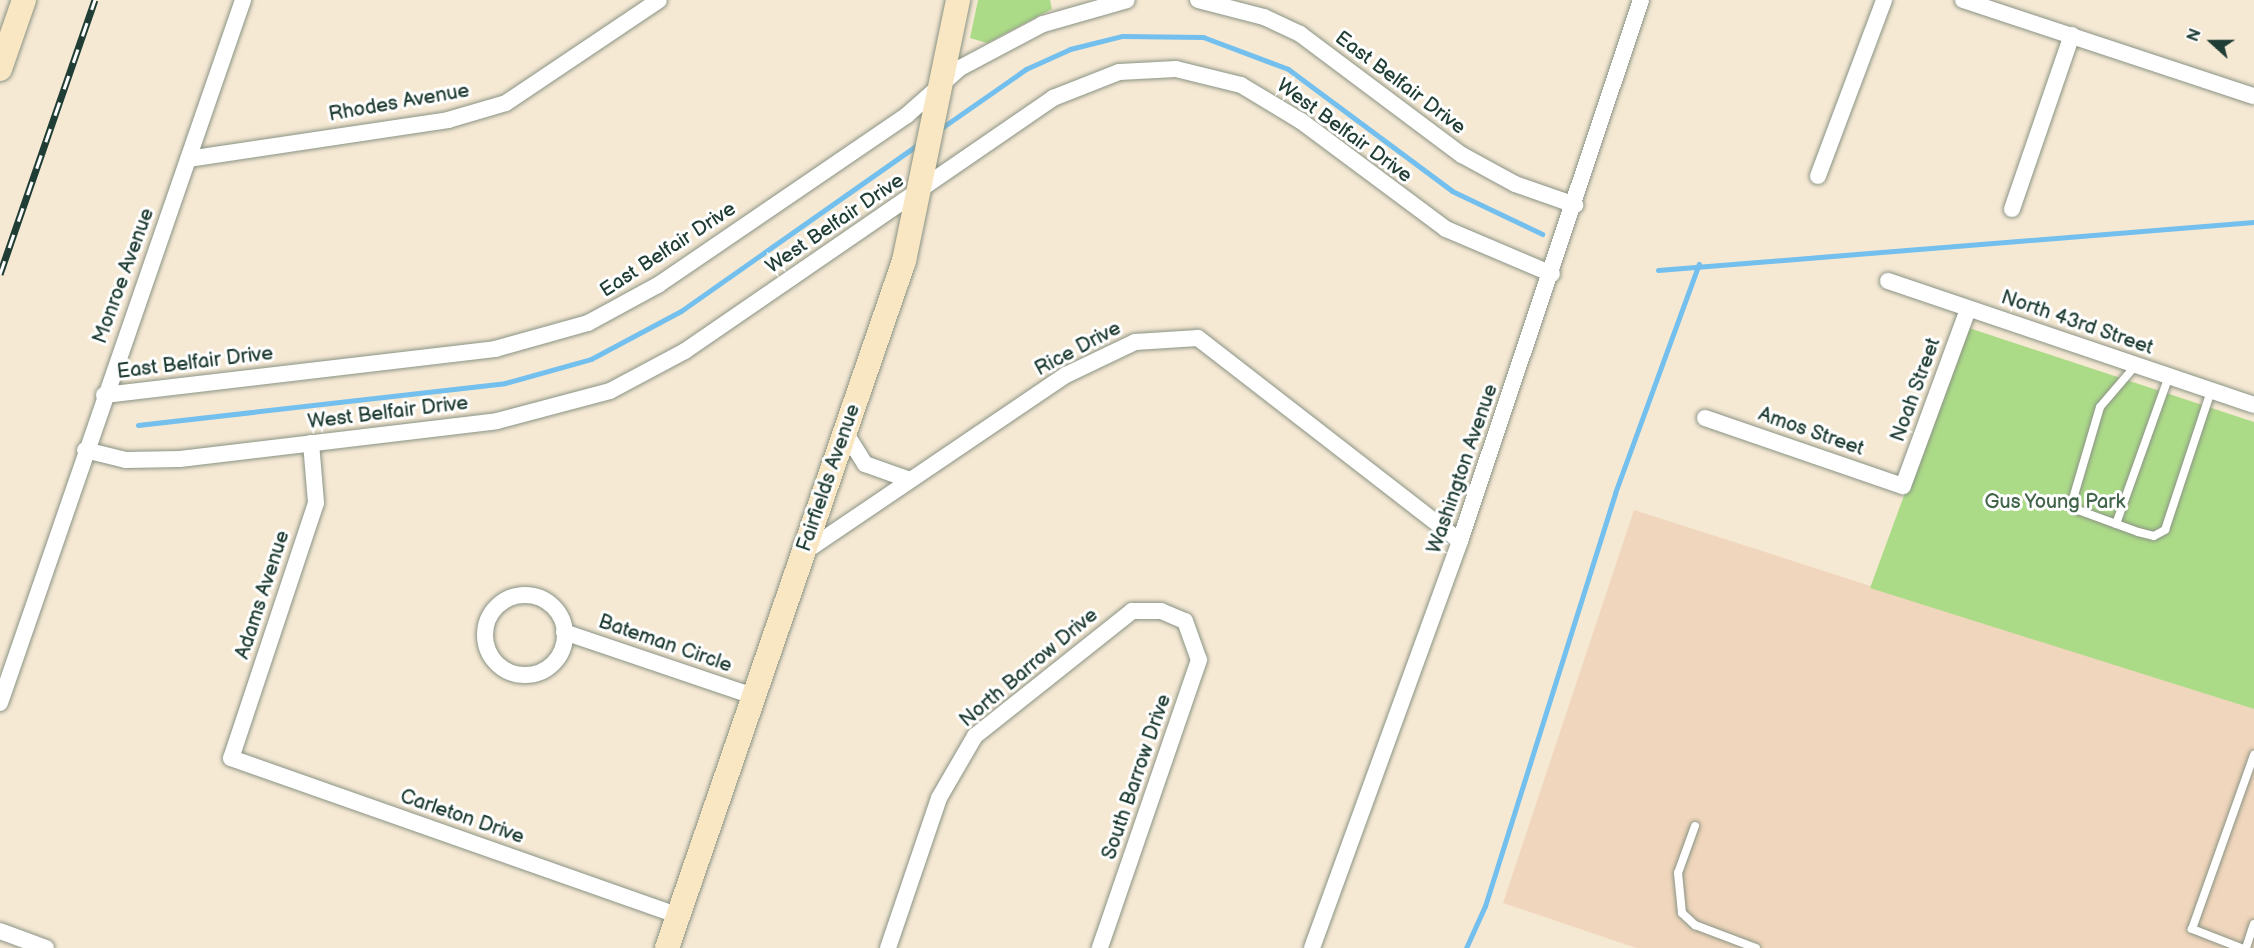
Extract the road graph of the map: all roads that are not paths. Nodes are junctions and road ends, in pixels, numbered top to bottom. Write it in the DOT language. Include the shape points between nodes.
graph roads {
  1 [pos="24,0"];
  2 [pos="243,0"];
  3 [pos="659,0"];
  4 [pos="958,0"];
  5 [pos="1127,0"];
  6 [pos="1198,0"];
  7 [pos="1884,0"];
  8 [pos="1963,0"];
  9 [pos="1639,1"];
  10 [pos="2072,35"];
  11 [pos="0,69"];
  12 [pos="939,95"];
  13 [pos="2254,96"];
  14 [pos="188,159"];
  15 [pos="1818,176"];
  16 [pos="924,182"];
  17 [pos="1575,205"];
  18 [pos="2012,209"];
  19 [pos="1552,274"];
  20 [pos="1888,281"];
  21 [pos="1968,309"];
  22 [pos="2136,365"];
  23 [pos="2169,376"];
  24 [pos="2211,391"];
  25 [pos="104,395"];
  26 [pos="2254,405"];
  27 [pos="1705,418"];
  28 [pos="845,432"];
  29 [pos="311,443"];
  30 [pos="85,450"];
  31 [pos="910,480"];
  32 [pos="1903,486"];
  33 [pos="2116,524"];
  34 [pos="1460,541"];
  35 [pos="802,553"];
  36 [pos="1185,621"];
  37 [pos="564,632"];
  38 [pos="753,696"];
  39 [pos="0,703"];
  40 [pos="2254,755"];
  41 [pos="231,758"];
  42 [pos="1695,826"];
  43 [pos="679,916"];
  44 [pos="2254,924"];
  45 [pos="0,931"];
  46 [pos="46,948"];
  47 [pos="667,948"];
  48 [pos="888,948"];
  49 [pos="1100,948"];
  50 [pos="1312,948"];
  51 [pos="1756,948"];
  52 [pos="2241,948"];
  53 [pos="2246,948"];
  1 -- 11 [label="street"];
  2 -- 14 [label="street, Monroe Avenue"];
  3 -- 14 [label="street, Rhodes Avenue" via="506,103 448,120"];
  4 -- 12 [label="street, Fairfields Avenue"];
  5 -- 12 [label="street, East Belfair Drive" via="1043,24"];
  6 -- 17 [label="street, East Belfair Drive" via="1264,17 1300,34 1462,155 1515,184"];
  7 -- 15 [label="street"];
  8 -- 10 [label="street"];
  9 -- 17 [label="street, Washington Avenue"];
  10 -- 13 [label="street"];
  10 -- 18 [label="street"];
  12 -- 16 [label="street, Fairfields Avenue"];
  12 -- 25 [label="street, East Belfair Drive" via="677,272 588,323 495,349"];
  14 -- 25 [label="street, Monroe Avenue"];
  16 -- 19 [label="street, West Belfair Drive" via="1073,88 1119,72 1176,69 1210,75 1260,95 1427,218 1480,247"];
  16 -- 28 [label="street, Fairfields Avenue"];
  16 -- 29 [label="street, West Belfair Drive" via="685,351 610,391 509,419"];
  17 -- 19 [label="street, Washington Avenue"];
  19 -- 34 [label="street, Washington Avenue"];
  20 -- 21 [label="street, North 43rd Street"];
  21 -- 22 [label="street, North 43rd Street"];
  21 -- 32 [label="street, Noah Street"];
  22 -- 23 [label="street, North 43rd Street"];
  22 -- 33 [label="lane" via="2100,407 2073,500 2078,510"];
  23 -- 24 [label="street, North 43rd Street"];
  23 -- 33 [label="lane"];
  24 -- 26 [label="street, North 43rd Street"];
  24 -- 33 [label="lane" via="2165,530 2154,536"];
  25 -- 30 [label="street, Monroe Avenue"];
  27 -- 32 [label="street, Amos Street"];
  28 -- 31 [label="street" via="866,464"];
  28 -- 35 [label="street, Fairfields Avenue"];
  29 -- 30 [label="street, West Belfair Drive" via="138,461"];
  29 -- 41 [label="street, Adams Avenue" via="316,503"];
  30 -- 39 [label="street, Monroe Avenue"];
  31 -- 34 [label="street, Rice Drive" via="1066,375 1135,342 1198,338"];
  31 -- 35 [label="street, Rice Drive"];
  34 -- 50 [label="street, Washington Avenue"];
  35 -- 38 [label="street, Fairfields Avenue"];
  36 -- 48 [label="street, North Barrow Drive" via="1161,611 1132,611 975,736 939,798"];
  36 -- 49 [label="street, South Barrow Drive" via="1199,660"];
  37 -- 37 [label="street" via="553,606 530,595 495,609 485,634 487,647 502,668 527,675 552,665"];
  37 -- 38 [label="street, Bateman Circle"];
  38 -- 43 [label="street, Fairfields Avenue"];
  40 -- 52 [label="lane" via="2192,927"];
  41 -- 43 [label="street, Carleton Drive"];
  42 -- 51 [label="lane" via="1678,873 1682,913 1695,925"];
  43 -- 47 [label="street, Fairfields Avenue"];
  44 -- 53 [label="lane"];
  45 -- 46 [label="street"];
}
